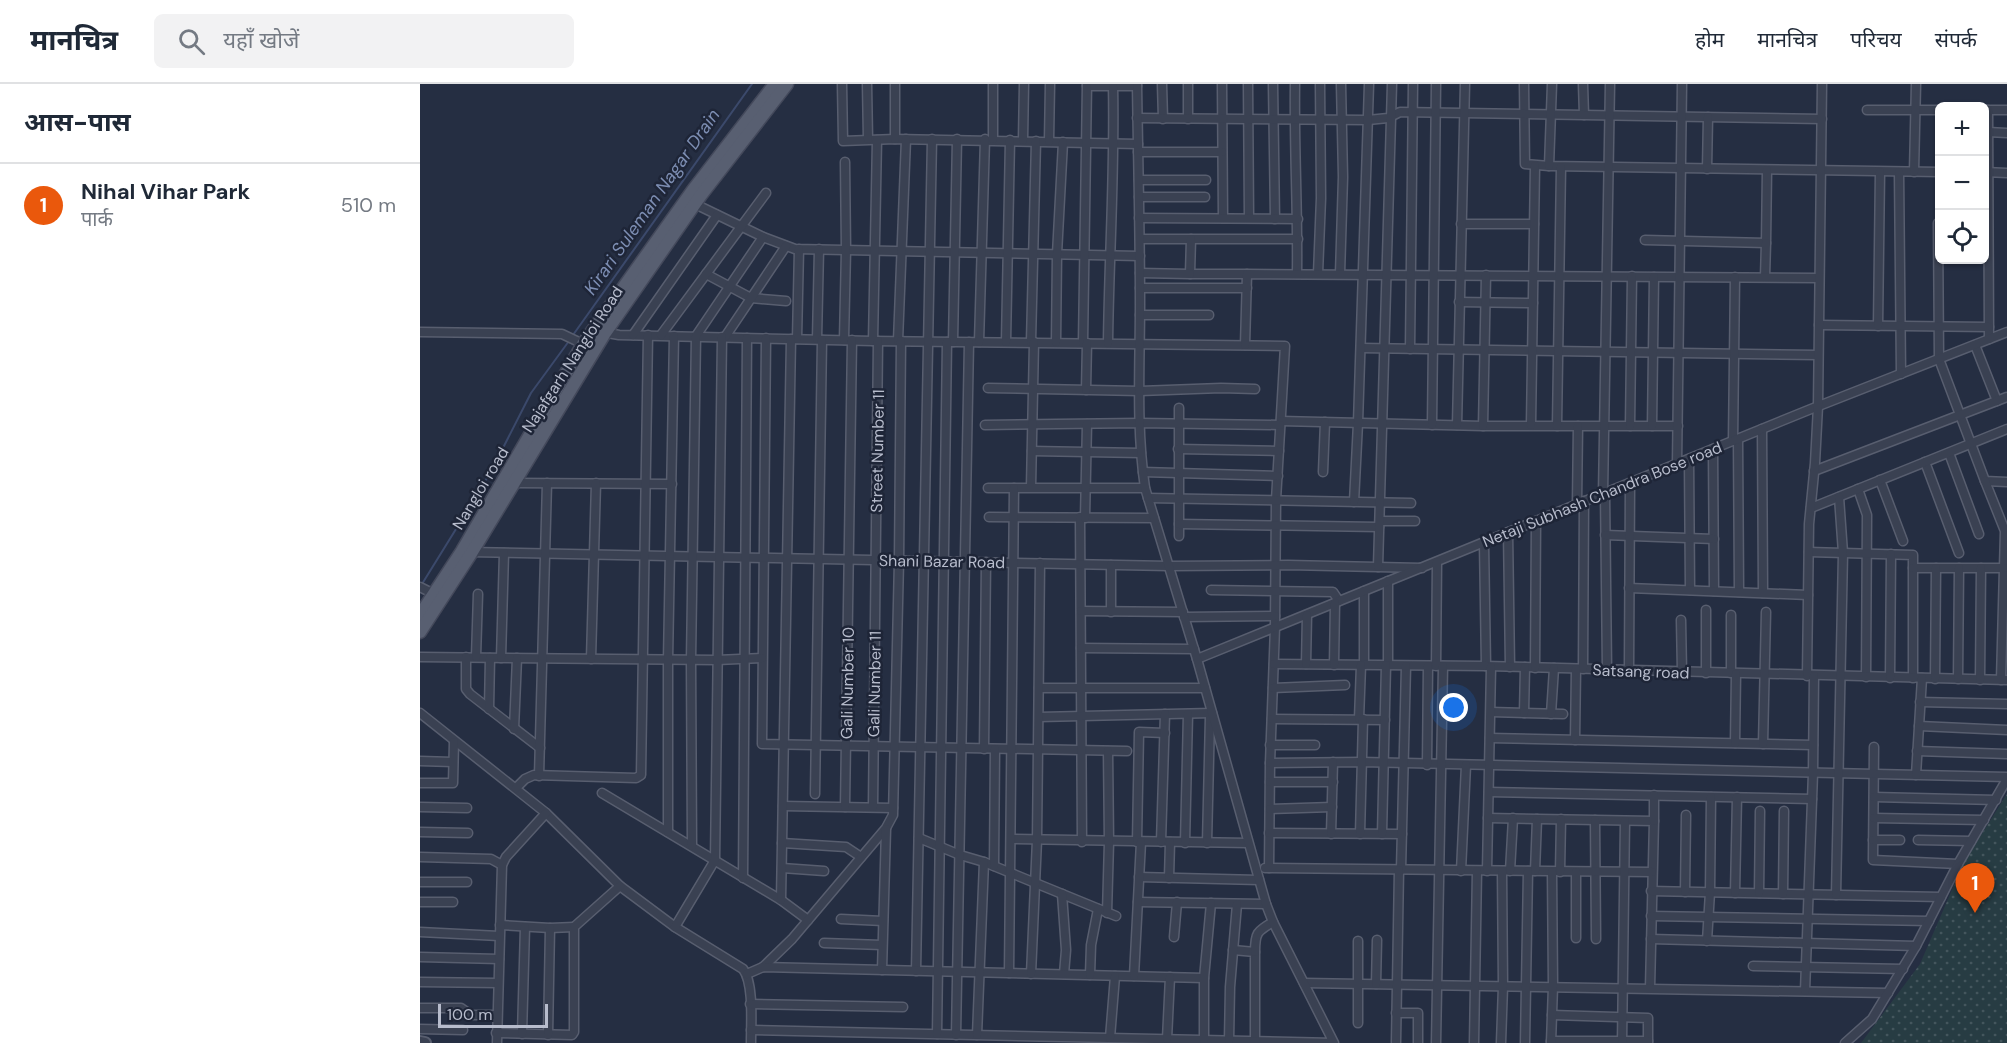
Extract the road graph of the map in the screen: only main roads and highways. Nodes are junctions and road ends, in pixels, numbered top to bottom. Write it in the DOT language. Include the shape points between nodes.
graph roads {
  1 [pos="775,84"];
  2 [pos="787,84"];
  3 [pos="599,331"];
  4 [pos="467,552"];
  5 [pos="426,590"];
  6 [pos="420,615"];
  7 [pos="420,632"];
  1 -- 3 [label="main road, Nangloi road" via="693,190"];
  2 -- 3 [label="main road, Najafgarh Nangloi Road"];
  3 -- 4 [label="main road, Najafgarh Nangloi Road" via="514,483"];
  3 -- 4 [label="main road, Nangloi road" via="583,344"];
  4 -- 5 [label="main road, Nangloi road"];
  4 -- 7 [label="main road, Najafgarh Nangloi Road"];
  5 -- 6 [label="main road, Nangloi road"];
}
